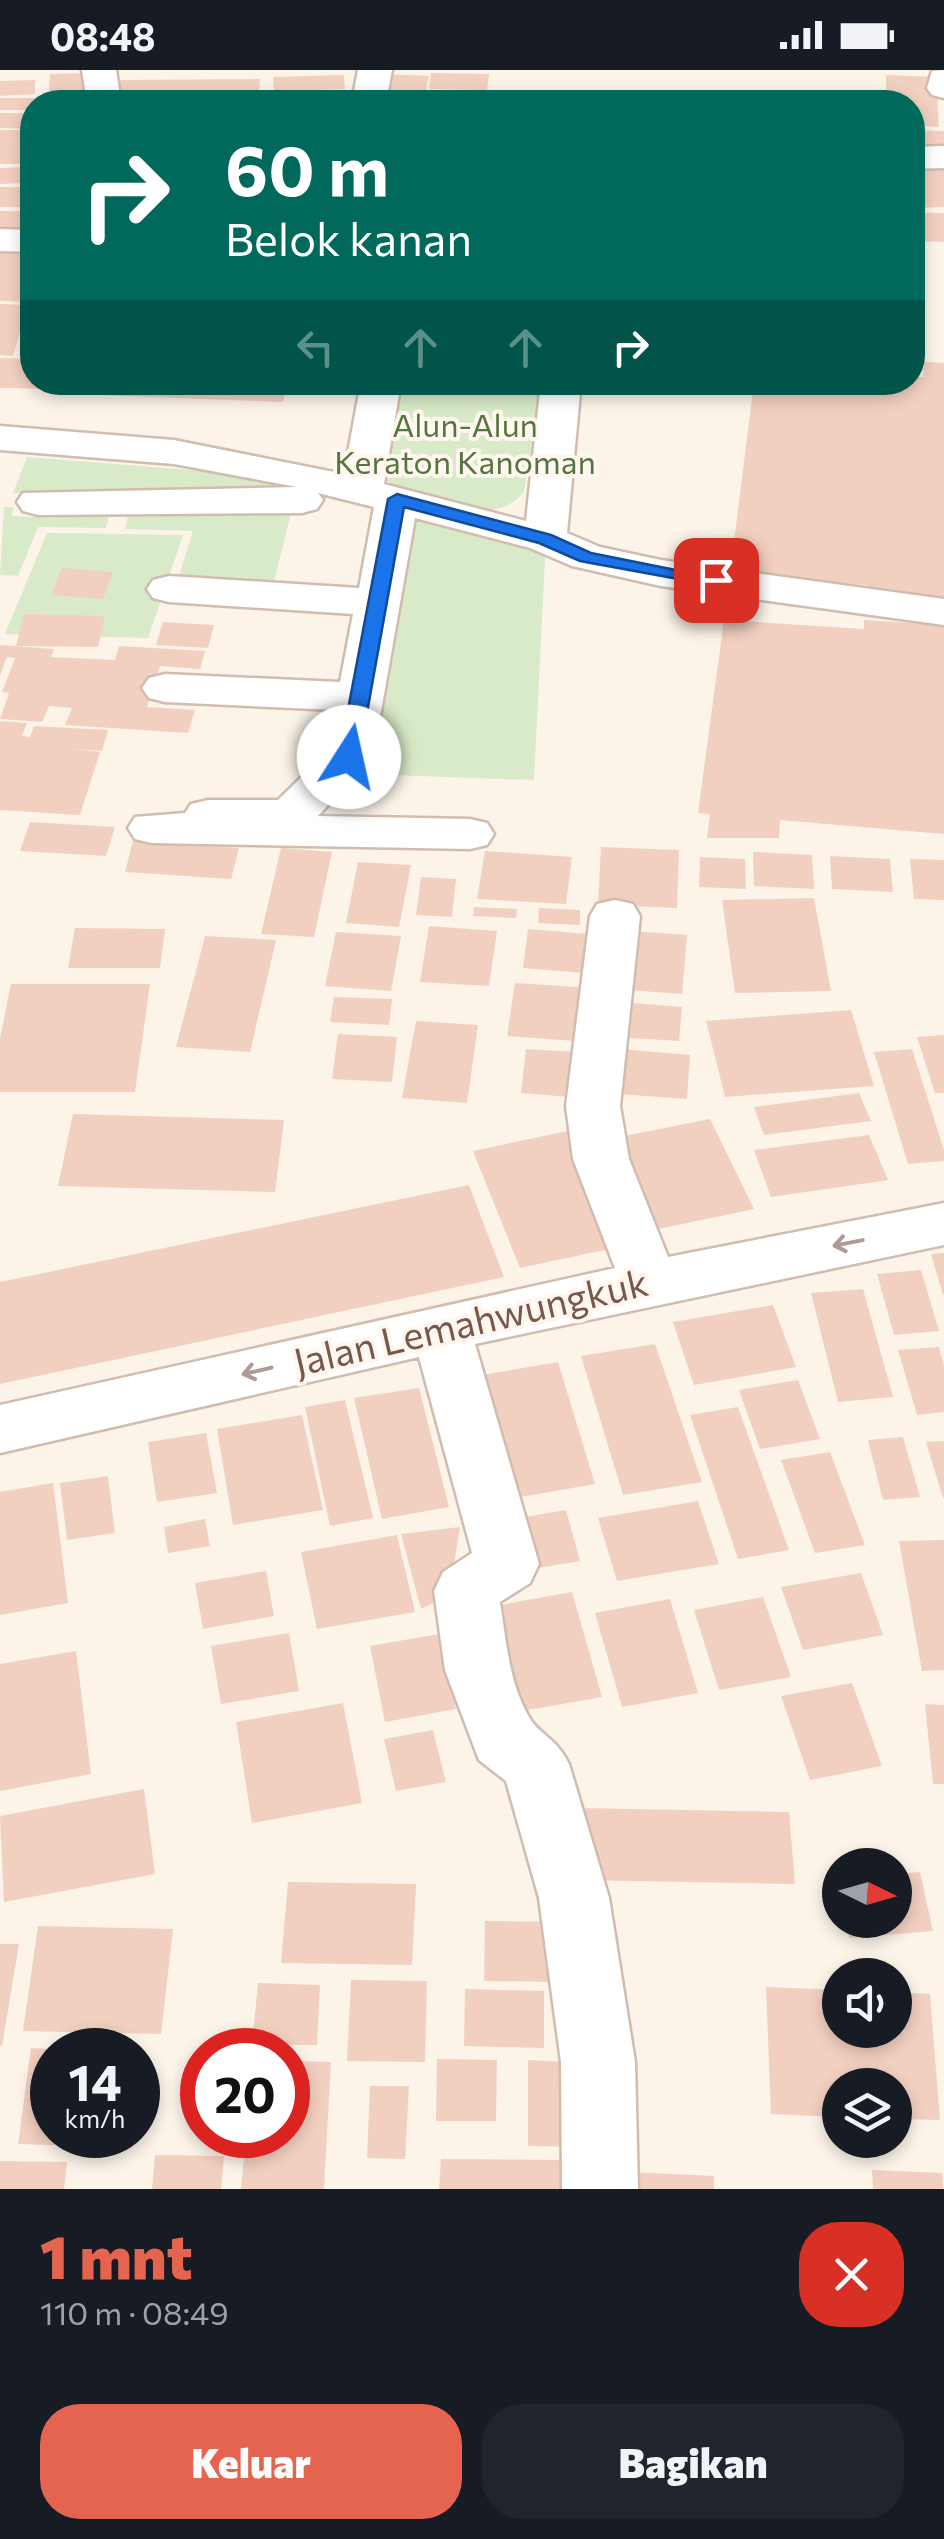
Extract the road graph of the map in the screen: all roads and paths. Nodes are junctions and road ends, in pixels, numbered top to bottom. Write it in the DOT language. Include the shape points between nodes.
graph roads {
  1 [pos="944,78"];
  2 [pos="944,88"];
  3 [pos="381,395"];
  4 [pos="561,395"];
  5 [pos="0,438"];
  6 [pos="379,494"];
  7 [pos="38,502"];
  8 [pos="545,539"];
  9 [pos="169,588"];
  10 [pos="378,602"];
  11 [pos="944,612"];
  12 [pos="165,688"];
  13 [pos="360,697"];
  14 [pos="208,822"];
  15 [pos="152,828"];
  16 [pos="470,834"];
  17 [pos="615,916"];
  18 [pos="944,1224"];
  19 [pos="649,1282"];
  20 [pos="441,1329"];
  21 [pos="0,1429"];
  22 [pos="600,2189"];
  1 -- 2 [label="street"];
  3 -- 6 [label="street"];
  4 -- 8 [label="street"];
  5 -- 6 [label="street" via="174,452"];
  6 -- 7 [label="street"];
  6 -- 8 [label="street"];
  6 -- 10 [label="street"];
  8 -- 11 [label="street" via="587,557 661,573"];
  9 -- 10 [label="street"];
  10 -- 13 [label="street"];
  12 -- 13 [label="street"];
  13 -- 14 [label="street" via="349,757 293,813"];
  14 -- 15 [label="street"];
  14 -- 16 [label="street"];
  17 -- 19 [label="street" via="593,1106 601,1159"];
  18 -- 19 [label="street, Jalan Lemahwungkuk, one-way"];
  19 -- 20 [label="street, Jalan Lemahwungkuk"];
  20 -- 21 [label="street, Jalan Lemahwungkuk, one-way"];
  20 -- 22 [label="street" via="507,1564 466,1591 478,1670 503,1740 535,1764 574,1898 598,2062"];
}
